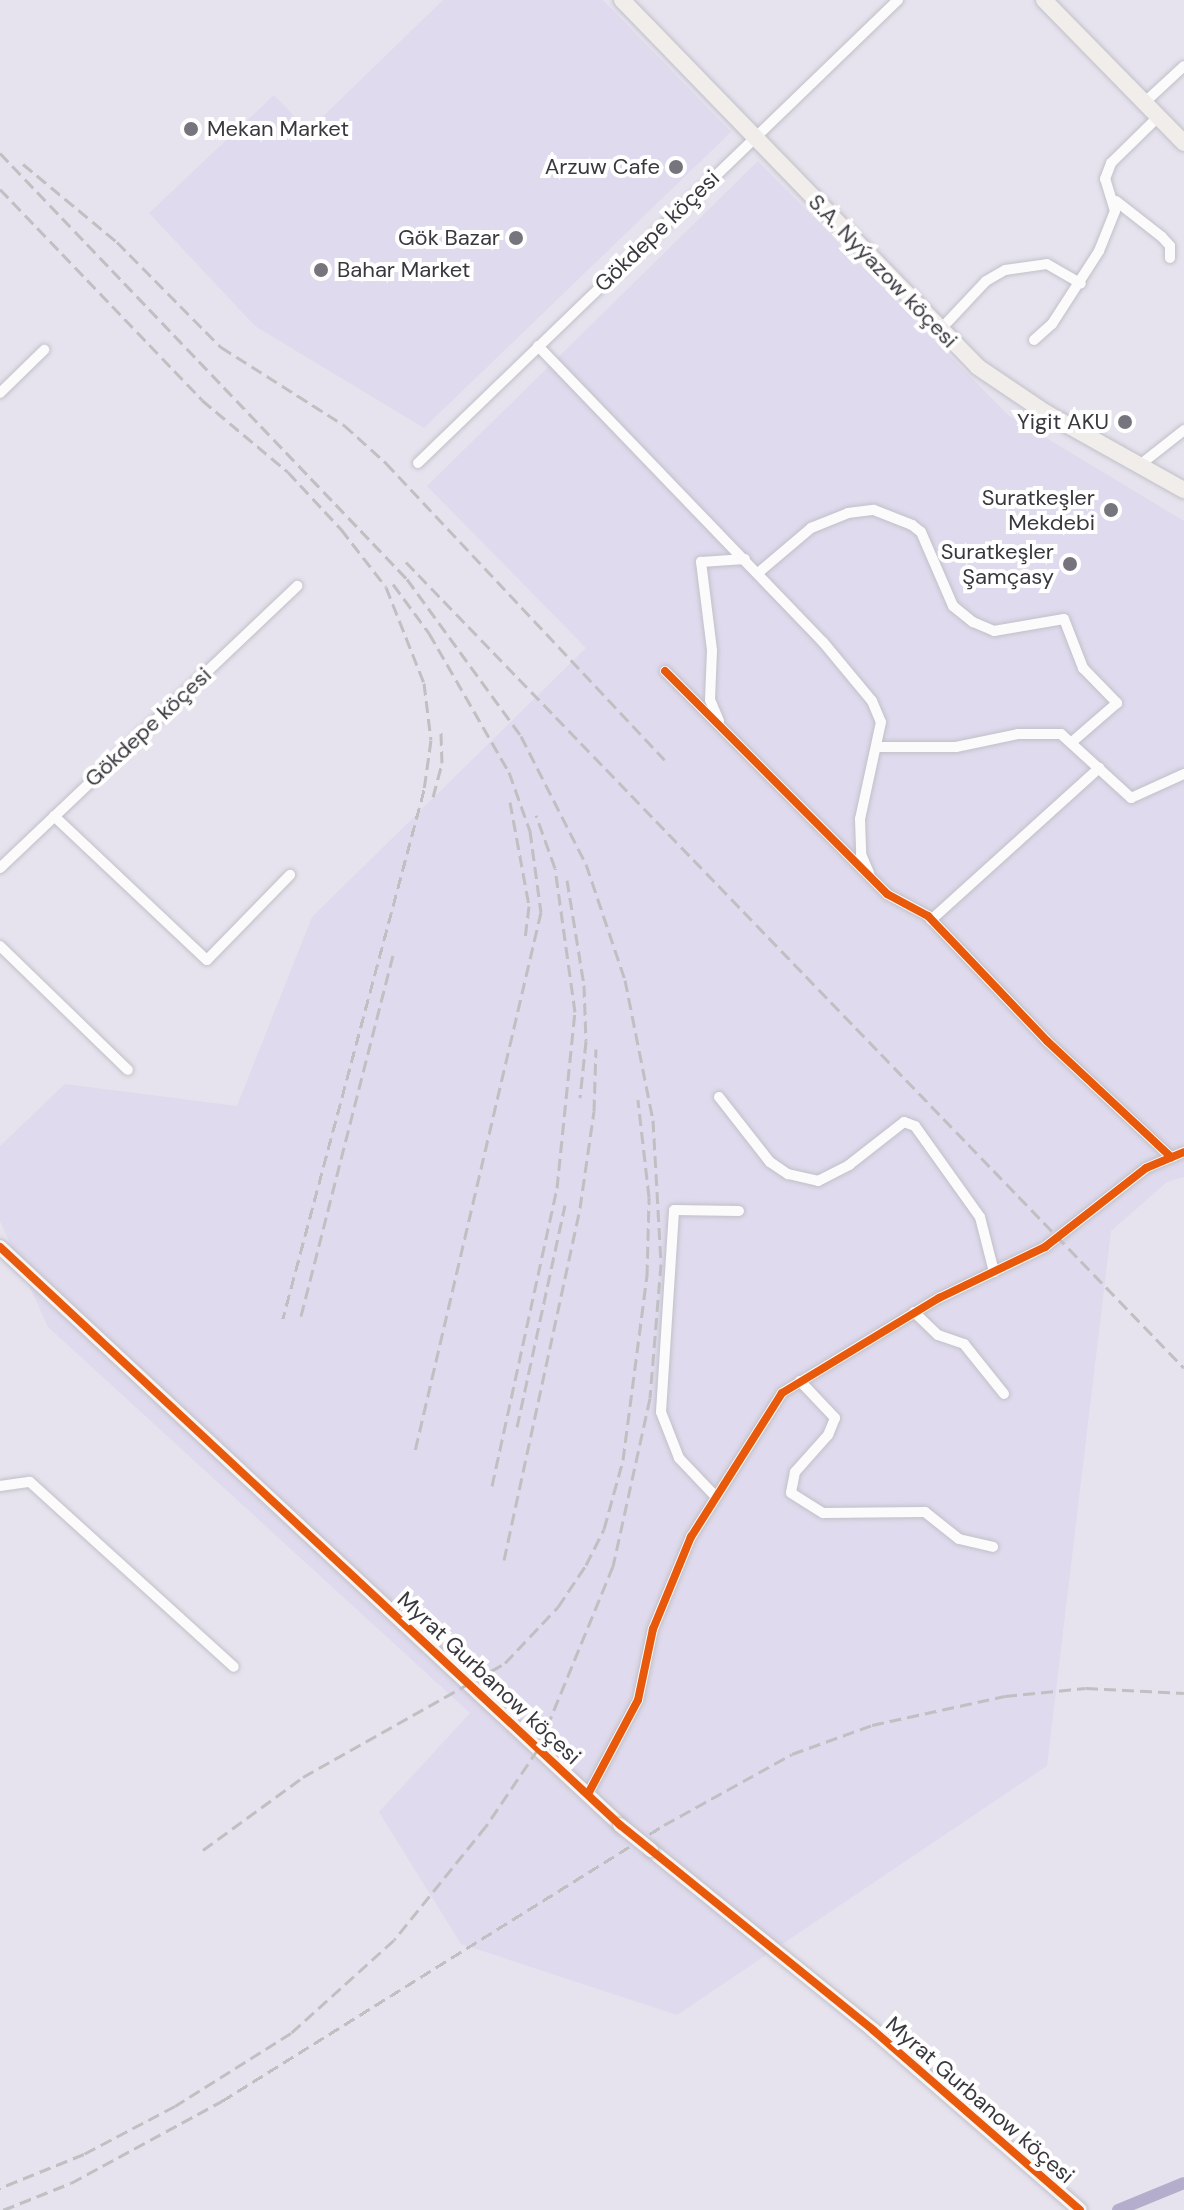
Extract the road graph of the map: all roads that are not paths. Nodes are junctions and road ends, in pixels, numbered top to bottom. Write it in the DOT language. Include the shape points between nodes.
graph roads {
  1 [pos="622,0"];
  2 [pos="898,0"];
  3 [pos="1044,0"];
  4 [pos="1184,66"];
  5 [pos="1144,103"];
  6 [pos="1158,117"];
  7 [pos="754,138"];
  8 [pos="1184,143"];
  9 [pos="1116,201"];
  10 [pos="1170,258"];
  11 [pos="1081,284"];
  12 [pos="940,330"];
  13 [pos="1034,340"];
  14 [pos="538,346"];
  15 [pos="44,350"];
  16 [pos="0,393"];
  17 [pos="1184,430"];
  18 [pos="418,463"];
  19 [pos="1141,464"];
  20 [pos="1184,490"];
  21 [pos="745,559"];
  22 [pos="758,573"];
  23 [pos="297,586"];
  24 [pos="665,671"];
  25 [pos="722,727"];
  26 [pos="1072,742"];
  27 [pos="876,747"];
  28 [pos="1099,768"];
  29 [pos="1184,774"];
  30 [pos="54,816"];
  31 [pos="0,868"];
  32 [pos="290,875"];
  33 [pos="871,878"];
  34 [pos="931,920"];
  35 [pos="0,946"];
  36 [pos="128,1070"];
  37 [pos="719,1097"];
  38 [pos="1184,1152"];
  39 [pos="1171,1157"];
  40 [pos="739,1211"];
  41 [pos="3,1256"];
  42 [pos="994,1272"];
  43 [pos="914,1312"];
  44 [pos="800,1381"];
  45 [pos="1004,1394"];
  46 [pos="0,1486"];
  47 [pos="716,1497"];
  48 [pos="993,1547"];
  49 [pos="234,1667"];
  50 [pos="588,1794"];
  51 [pos="1080,2210"];
  1 -- 7 [label="main road, S.A. Nyýazow köçesi"];
  2 -- 7 [label="street, Gökdepe köçesi"];
  3 -- 5 [label="main road"];
  4 -- 5 [label="street"];
  5 -- 6 [label="main road"];
  6 -- 8 [label="main road"];
  6 -- 9 [label="street" via="1107,171"];
  7 -- 12 [label="main road, S.A. Nyýazow köçesi"];
  7 -- 14 [label="street, Gökdepe köçesi"];
  9 -- 10 [label="street" via="1162,237 1170,246"];
  9 -- 11 [label="street"];
  11 -- 12 [label="street" via="1047,264 1005,270 986,281"];
  11 -- 13 [label="street"];
  12 -- 19 [label="main road, S.A. Nyýazow köçesi" via="1003,385"];
  14 -- 18 [label="street, Gökdepe köçesi"];
  14 -- 21 [label="street"];
  15 -- 16 [label="street"];
  17 -- 19 [label="street"];
  19 -- 20 [label="main road, S.A. Nyýazow köçesi"];
  21 -- 22 [label="street"];
  21 -- 25 [label="street" via="701,562 712,650 710,700"];
  22 -- 26 [label="street" via="811,528 848,513 874,510 912,525 921,532 953,606 973,622 994,631 1064,619 1083,668 1117,703"];
  22 -- 27 [label="street" via="872,701 881,722"];
  23 -- 30 [label="street, Gökdepe köçesi"];
  24 -- 25 [label="street"];
  25 -- 33 [label="street"];
  26 -- 27 [label="street" via="1061,734 1029,734 956,747"];
  26 -- 28 [label="street"];
  27 -- 33 [label="street" via="860,819 861,854"];
  28 -- 29 [label="street" via="1131,798"];
  28 -- 34 [label="street"];
  30 -- 31 [label="street, Gökdepe köçesi"];
  30 -- 32 [label="street" via="207,960"];
  33 -- 34 [label="street"];
  34 -- 39 [label="street" via="1037,1031"];
  35 -- 36 [label="street"];
  37 -- 42 [label="street" via="770,1162 788,1174 818,1181 849,1165 904,1122 915,1126 980,1217"];
  38 -- 39 [label="street"];
  39 -- 42 [label="street" via="1146,1168 1045,1247"];
  40 -- 47 [label="street" via="674,1210 661,1412 679,1458"];
  41 -- 50 [label="street, Myrat Gurbanow köçesi"];
  42 -- 43 [label="street"];
  43 -- 44 [label="street"];
  43 -- 45 [label="street" via="938,1335 964,1344"];
  44 -- 47 [label="street" via="782,1393"];
  44 -- 48 [label="street" via="835,1418 828,1435 795,1472 791,1493 823,1513 925,1512 959,1539"];
  46 -- 49 [label="street" via="30,1482"];
  47 -- 50 [label="street" via="691,1537 653,1629 638,1700"];
  50 -- 51 [label="street, Myrat Gurbanow köçesi, bridge"];
}
